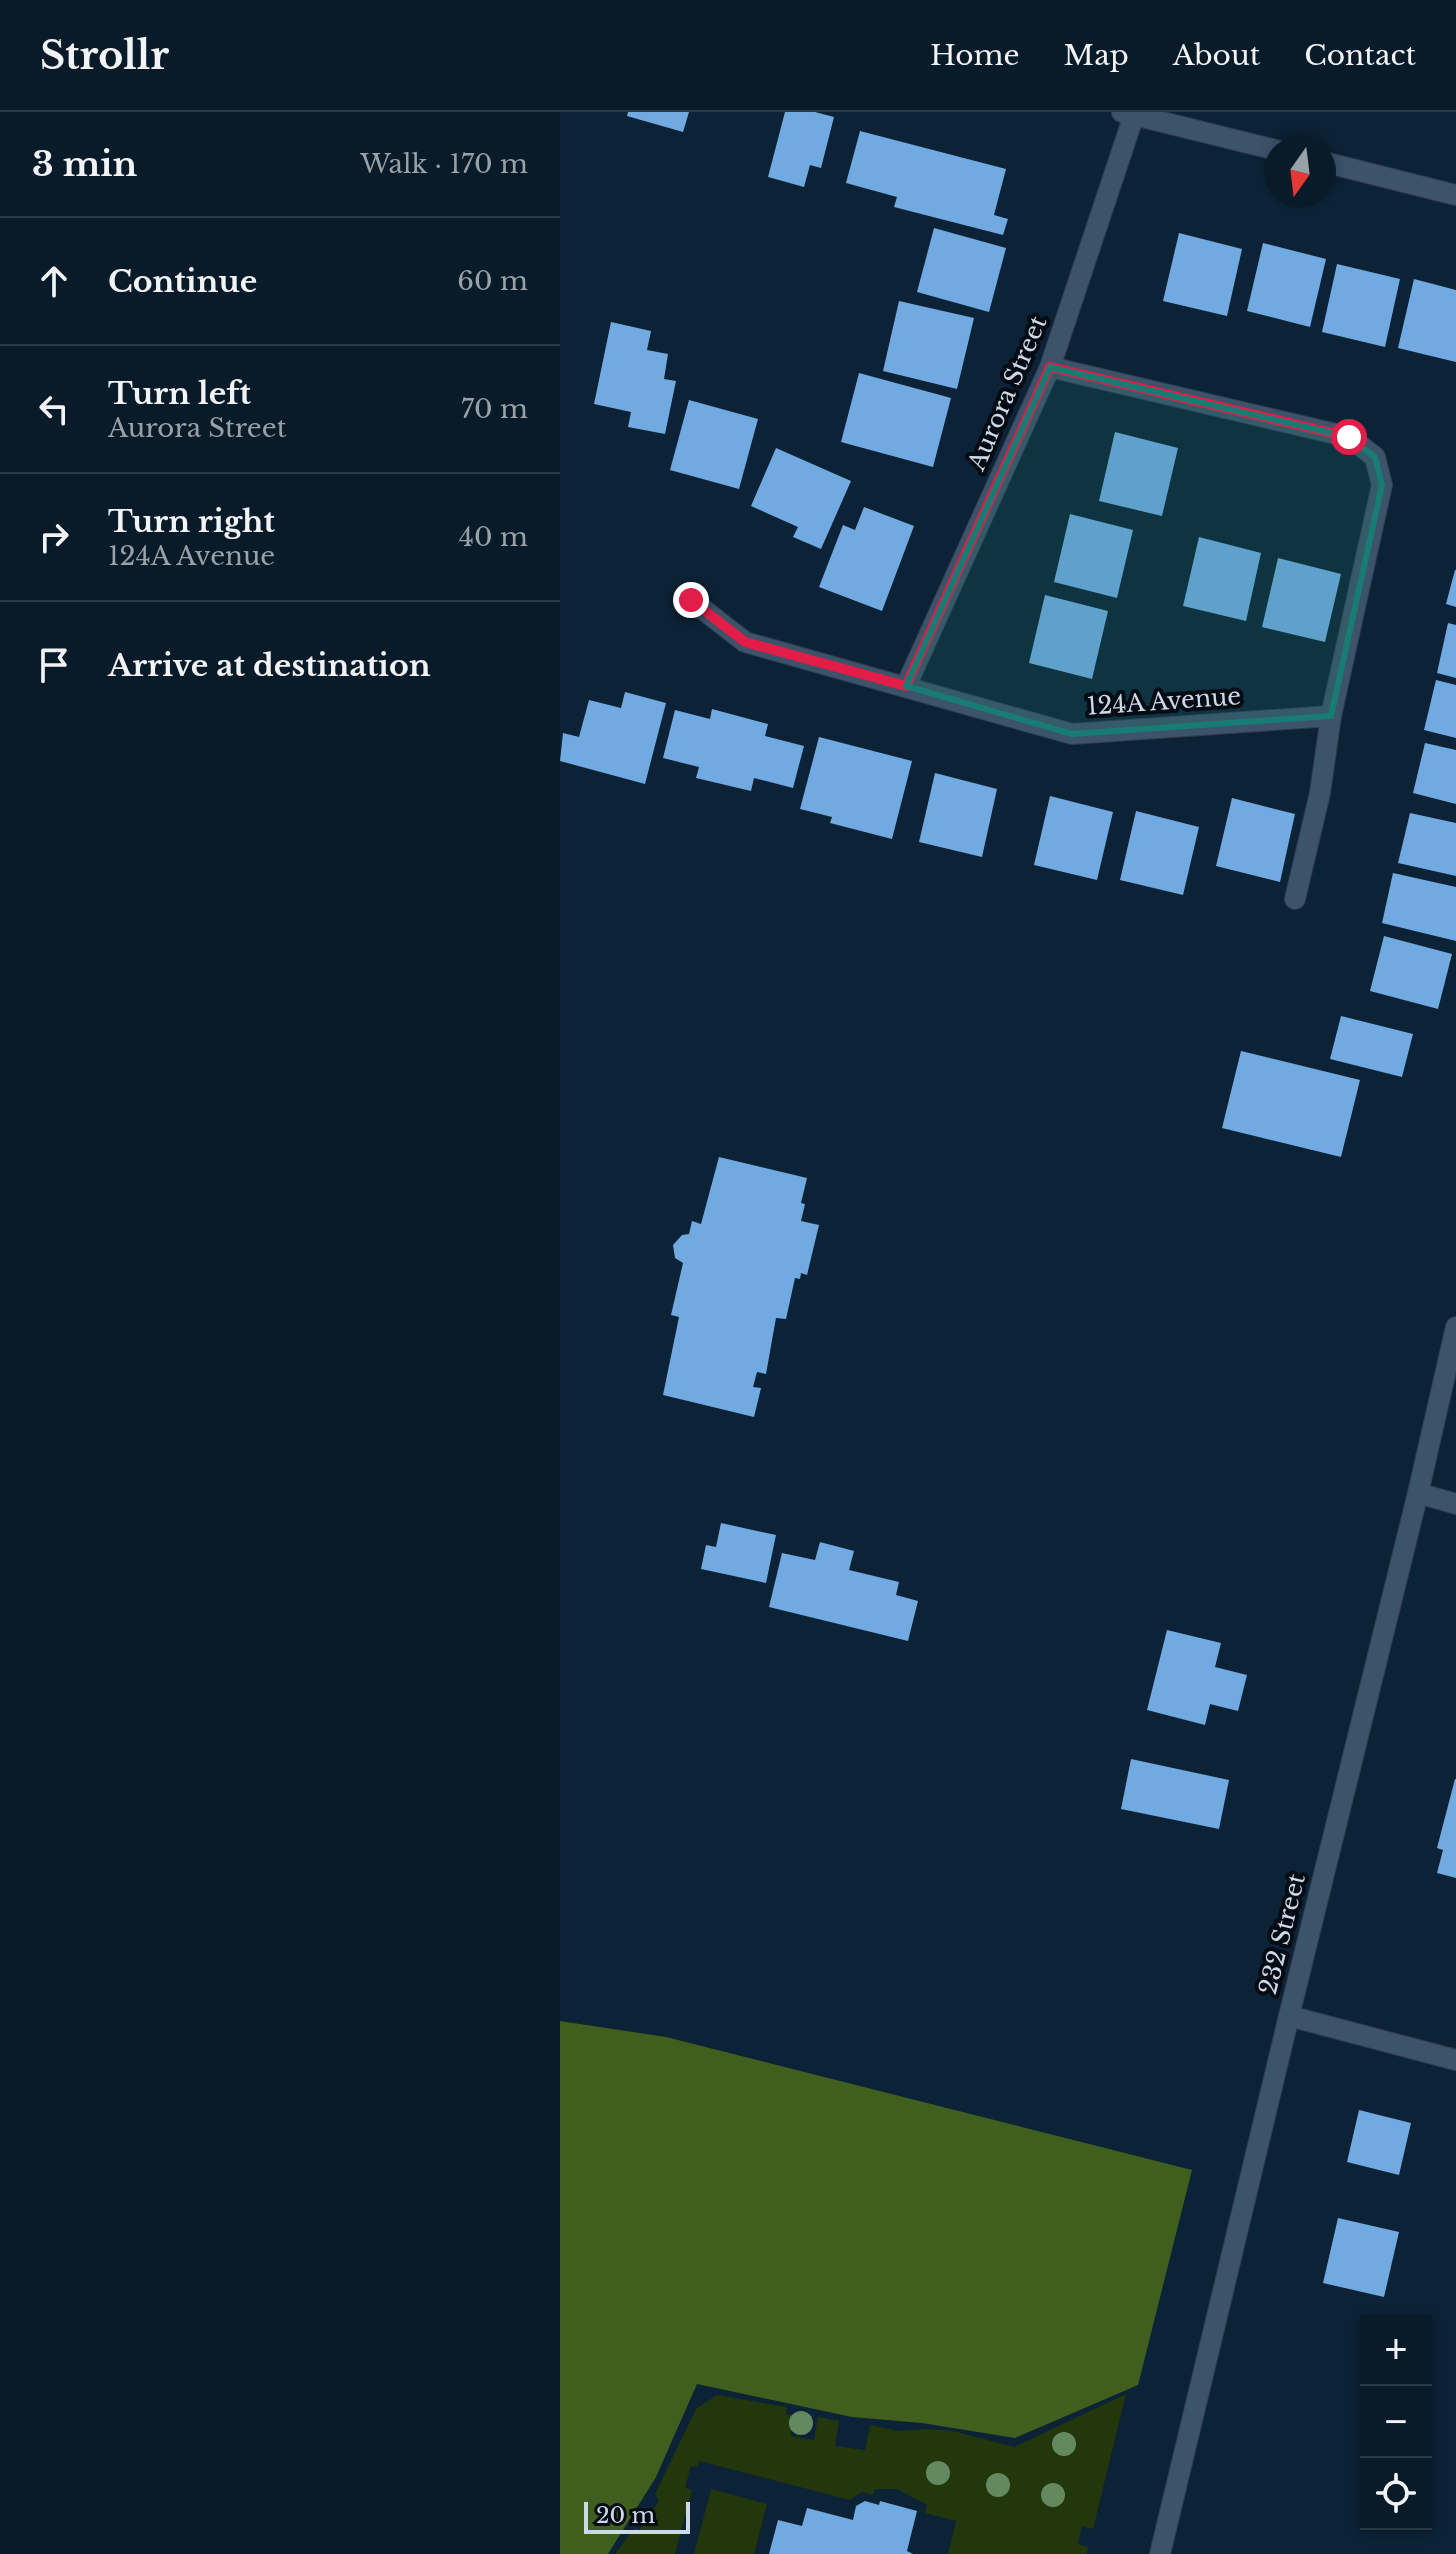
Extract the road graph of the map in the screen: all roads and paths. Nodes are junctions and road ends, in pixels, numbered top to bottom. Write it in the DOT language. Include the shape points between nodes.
graph roads {
  1 [pos="1130,113"];
  2 [pos="1264,147"];
  3 [pos="1336,165"];
  4 [pos="1456,195"];
  5 [pos="1050,367"];
  6 [pos="691,600"];
  7 [pos="906,686"];
  8 [pos="1331,716"];
  9 [pos="1295,899"];
  10 [pos="1456,1327"];
  11 [pos="1418,1493"];
  12 [pos="1456,1504"];
  13 [pos="1289,2016"];
  14 [pos="1456,2060"];
  15 [pos="1160,2554"];
  1 -- 2 [label="street"];
  1 -- 5 [label="street, Aurora Street"];
  3 -- 4 [label="street"];
  5 -- 7 [label="street, Aurora Street"];
  5 -- 8 [label="street" via="1349,437 1375,457 1382,485"];
  6 -- 7 [label="street, 124A Avenue" via="745,642"];
  7 -- 8 [label="street, 124A Avenue" via="1072,734"];
  8 -- 9 [label="street" via="1320,793"];
  10 -- 11 [label="street, 232 Street"];
  11 -- 12 [label="street"];
  11 -- 13 [label="street, 232 Street"];
  13 -- 14 [label="street"];
  13 -- 15 [label="street, 232 Street"];
}
